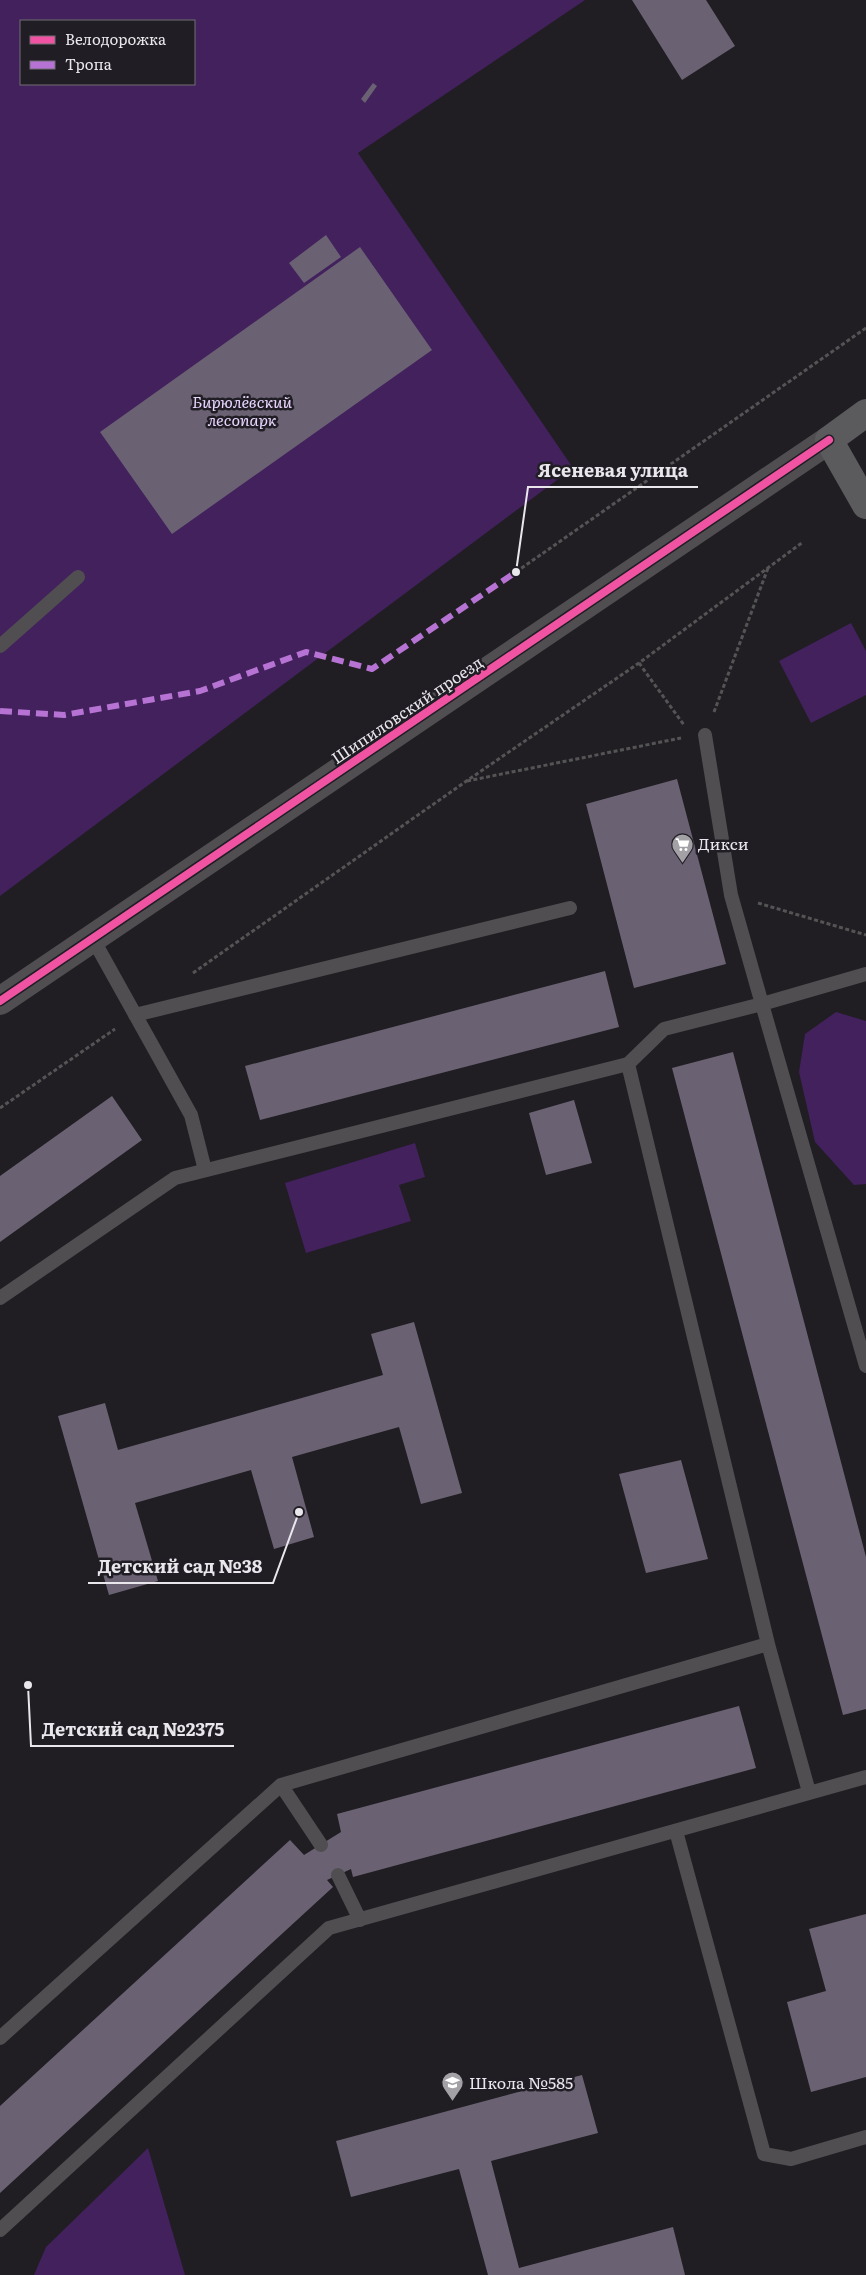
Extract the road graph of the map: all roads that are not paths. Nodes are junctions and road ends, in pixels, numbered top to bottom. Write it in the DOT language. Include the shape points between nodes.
graph roads {
  1 [pos="866,412"];
  2 [pos="828,440"];
  3 [pos="866,505"];
  4 [pos="78,578"];
  5 [pos="0,646"];
  6 [pos="699,736"];
  7 [pos="570,908"];
  8 [pos="93,938"];
  9 [pos="866,974"];
  10 [pos="0,1001"];
  11 [pos="762,1004"];
  12 [pos="135,1015"];
  13 [pos="628,1064"];
  14 [pos="205,1170"];
  15 [pos="0,1298"];
  16 [pos="866,1366"];
  17 [pos="768,1644"];
  18 [pos="866,1777"];
  19 [pos="281,1784"];
  20 [pos="809,1792"];
  21 [pos="676,1831"];
  22 [pos="321,1844"];
  23 [pos="338,1875"];
  24 [pos="360,1920"];
  25 [pos="0,2038"];
  26 [pos="866,2137"];
  27 [pos="0,2230"];
  1 -- 2 [label="main road, Шипиловский проезд"];
  2 -- 3 [label="main road"];
  2 -- 8 [label="street, Шипиловский проезд"];
  4 -- 5 [label="lane"];
  6 -- 11 [label="lane" via="731,895"];
  7 -- 12 [label="lane"];
  8 -- 10 [label="street, Шипиловский проезд"];
  8 -- 12 [label="lane"];
  9 -- 11 [label="lane"];
  11 -- 13 [label="lane" via="664,1029"];
  11 -- 16 [label="lane"];
  12 -- 14 [label="lane" via="191,1115"];
  13 -- 14 [label="lane"];
  13 -- 17 [label="lane"];
  14 -- 15 [label="lane" via="175,1178"];
  17 -- 19 [label="lane"];
  17 -- 20 [label="lane"];
  18 -- 20 [label="lane"];
  19 -- 22 [label="lane"];
  19 -- 25 [label="lane"];
  20 -- 21 [label="lane"];
  21 -- 24 [label="lane"];
  21 -- 26 [label="lane" via="764,2154 791,2159"];
  23 -- 24 [label="lane"];
  24 -- 27 [label="lane" via="329,1928"];
}
